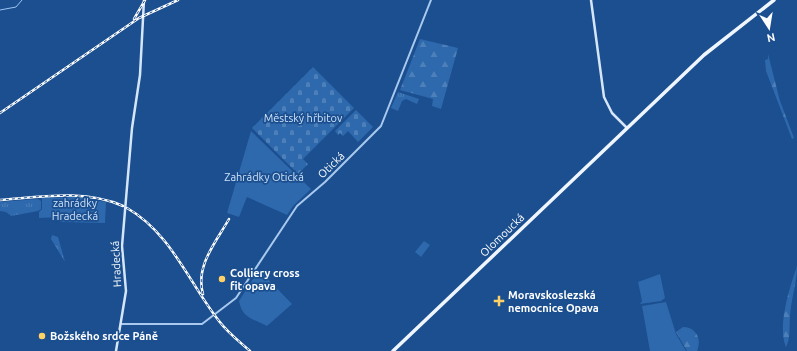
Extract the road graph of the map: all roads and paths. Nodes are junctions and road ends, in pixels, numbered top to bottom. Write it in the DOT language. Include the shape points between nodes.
graph roads {
  1 [pos="144,0"];
  2 [pos="431,0"];
  3 [pos="592,0"];
  4 [pos="774,0"];
  5 [pos="627,128"];
  6 [pos="121,324"];
  7 [pos="116,351"];
  8 [pos="393,351"];
  1 -- 6 [label="main road, Hradecká" via="140,74 130,151 122,249 126,290"];
  2 -- 6 [label="street, Otická" via="380,126 328,179 297,206 236,298 202,324"];
  3 -- 5 [label="main road" via="604,97 612,112"];
  4 -- 5 [label="main road, Olomoucká" via="704,55"];
  5 -- 8 [label="main road, Olomoucká"];
  6 -- 7 [label="main road, Hradecká"];
}
